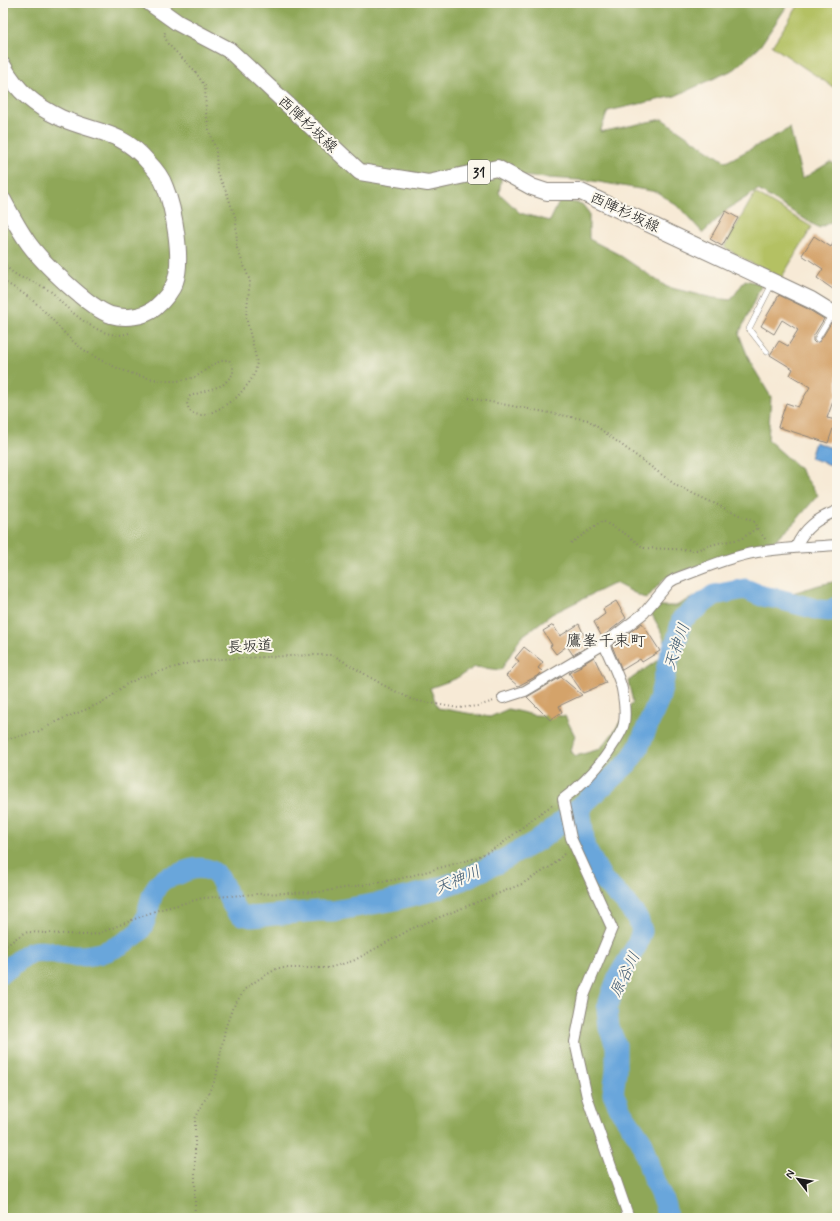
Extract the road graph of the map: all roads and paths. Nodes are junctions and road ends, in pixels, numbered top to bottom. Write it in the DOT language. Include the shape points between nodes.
graph roads {
  1 [pos="150,3"];
  2 [pos="3,66"];
  3 [pos="3,200"];
  4 [pos="773,282"];
  5 [pos="835,315"];
  6 [pos="817,339"];
  7 [pos="767,352"];
  8 [pos="469,398"];
  9 [pos="837,511"];
  10 [pos="757,528"];
  11 [pos="571,543"];
  12 [pos="837,545"];
  13 [pos="796,547"];
  14 [pos="775,550"];
  15 [pos="604,644"];
  16 [pos="503,698"];
  17 [pos="3,740"];
  18 [pos="563,798"];
  19 [pos="572,841"];
  20 [pos="3,948"];
  21 [pos="194,1218"];
  22 [pos="629,1218"];
  1 -- 4 [label="main road, 西陣杉坂線 / 31" via="178,23 229,50 360,172 428,183 497,168 547,192 581,192"];
  2 -- 3 [label="main road" via="20,91 32,101 62,118 124,140 140,152 153,167 165,185 172,209 178,263 176,279 170,292 149,313 138,316 111,315 97,308 38,255 19,229"];
  4 -- 5 [label="main road, 西陣杉坂線 / 31"];
  4 -- 7 [label="lane" via="749,329"];
  5 -- 6 [label="lane"];
  8 -- 10 [label="path" via="588,420 677,486 754,522"];
  9 -- 13 [label="street" via="820,518 800,538"];
  10 -- 11 [label="path" via="741,539 696,550 644,548 603,521"];
  10 -- 14 [label="path"];
  12 -- 13 [label="street"];
  13 -- 14 [label="street"];
  14 -- 15 [label="street" via="741,556 675,579 644,613"];
  15 -- 16 [label="street" via="525,691"];
  15 -- 18 [label="street" via="622,688 624,724 605,758 591,776"];
  16 -- 17 [label="path, 長坂道" via="478,706 458,708 413,700 333,655 221,659 188,663 139,678 125,685 107,700 37,732"];
  18 -- 19 [label="street"];
  18 -- 20 [label="path" via="499,846 476,858 399,879 320,892 203,898 155,911 97,934 28,932"];
  19 -- 21 [label="path" via="553,865 522,884 413,928 353,961 328,968 278,968 245,989 232,1009 225,1029 216,1078 195,1119"];
  19 -- 22 [label="street" via="612,928 584,996 575,1042 587,1097"];
}
